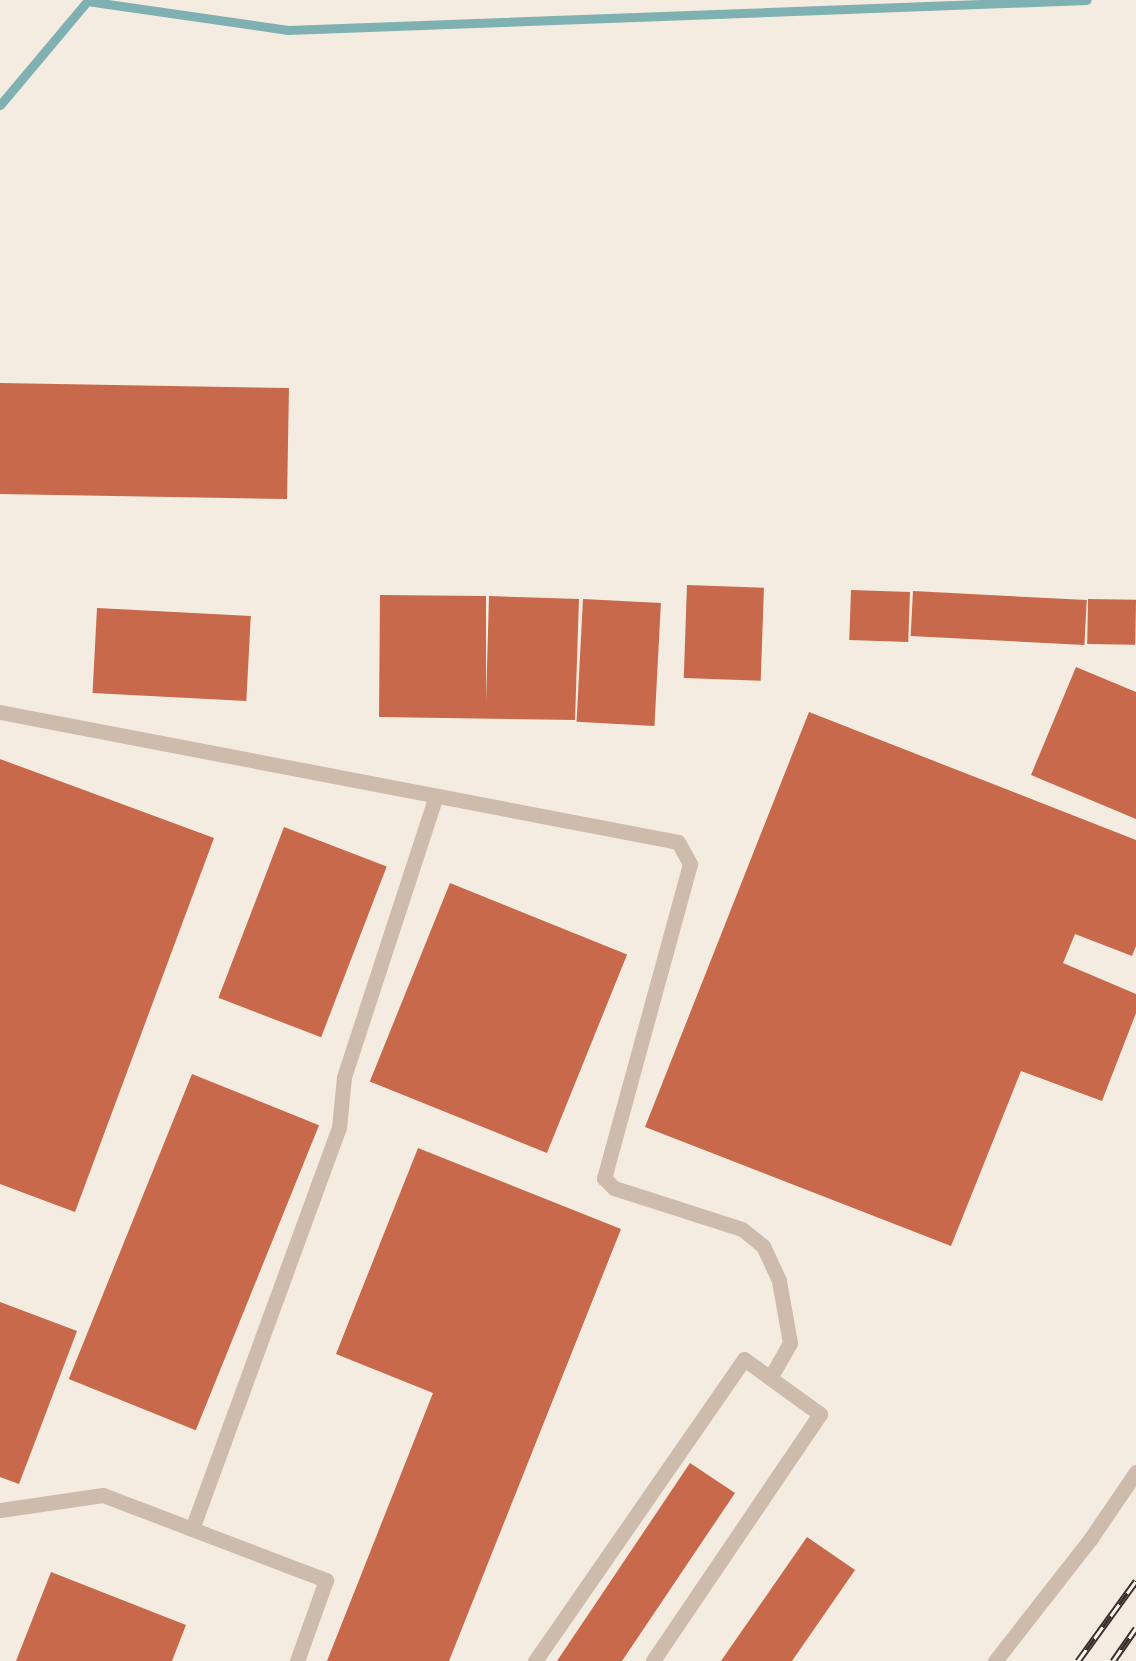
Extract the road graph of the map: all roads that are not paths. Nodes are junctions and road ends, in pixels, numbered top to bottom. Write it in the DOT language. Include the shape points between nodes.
graph roads {
  1 [pos="0,712"];
  2 [pos="436,796"];
  3 [pos="770,1378"];
  4 [pos="1136,1472"];
  5 [pos="0,1510"];
  6 [pos="192,1529"];
  7 [pos="297,1661"];
  8 [pos="535,1661"];
  9 [pos="653,1661"];
  10 [pos="995,1661"];
  1 -- 2 [label="lane"];
  2 -- 3 [label="lane" via="678,843 690,864 604,1178 615,1188 742,1229 763,1246 779,1281 790,1343"];
  2 -- 6 [label="lane" via="344,1077 339,1128"];
  3 -- 8 [label="lane" via="744,1359"];
  3 -- 9 [label="lane" via="820,1414"];
  4 -- 10 [label="lane" via="1091,1538"];
  5 -- 6 [label="lane" via="103,1495"];
  6 -- 7 [label="lane" via="326,1580"];
}
